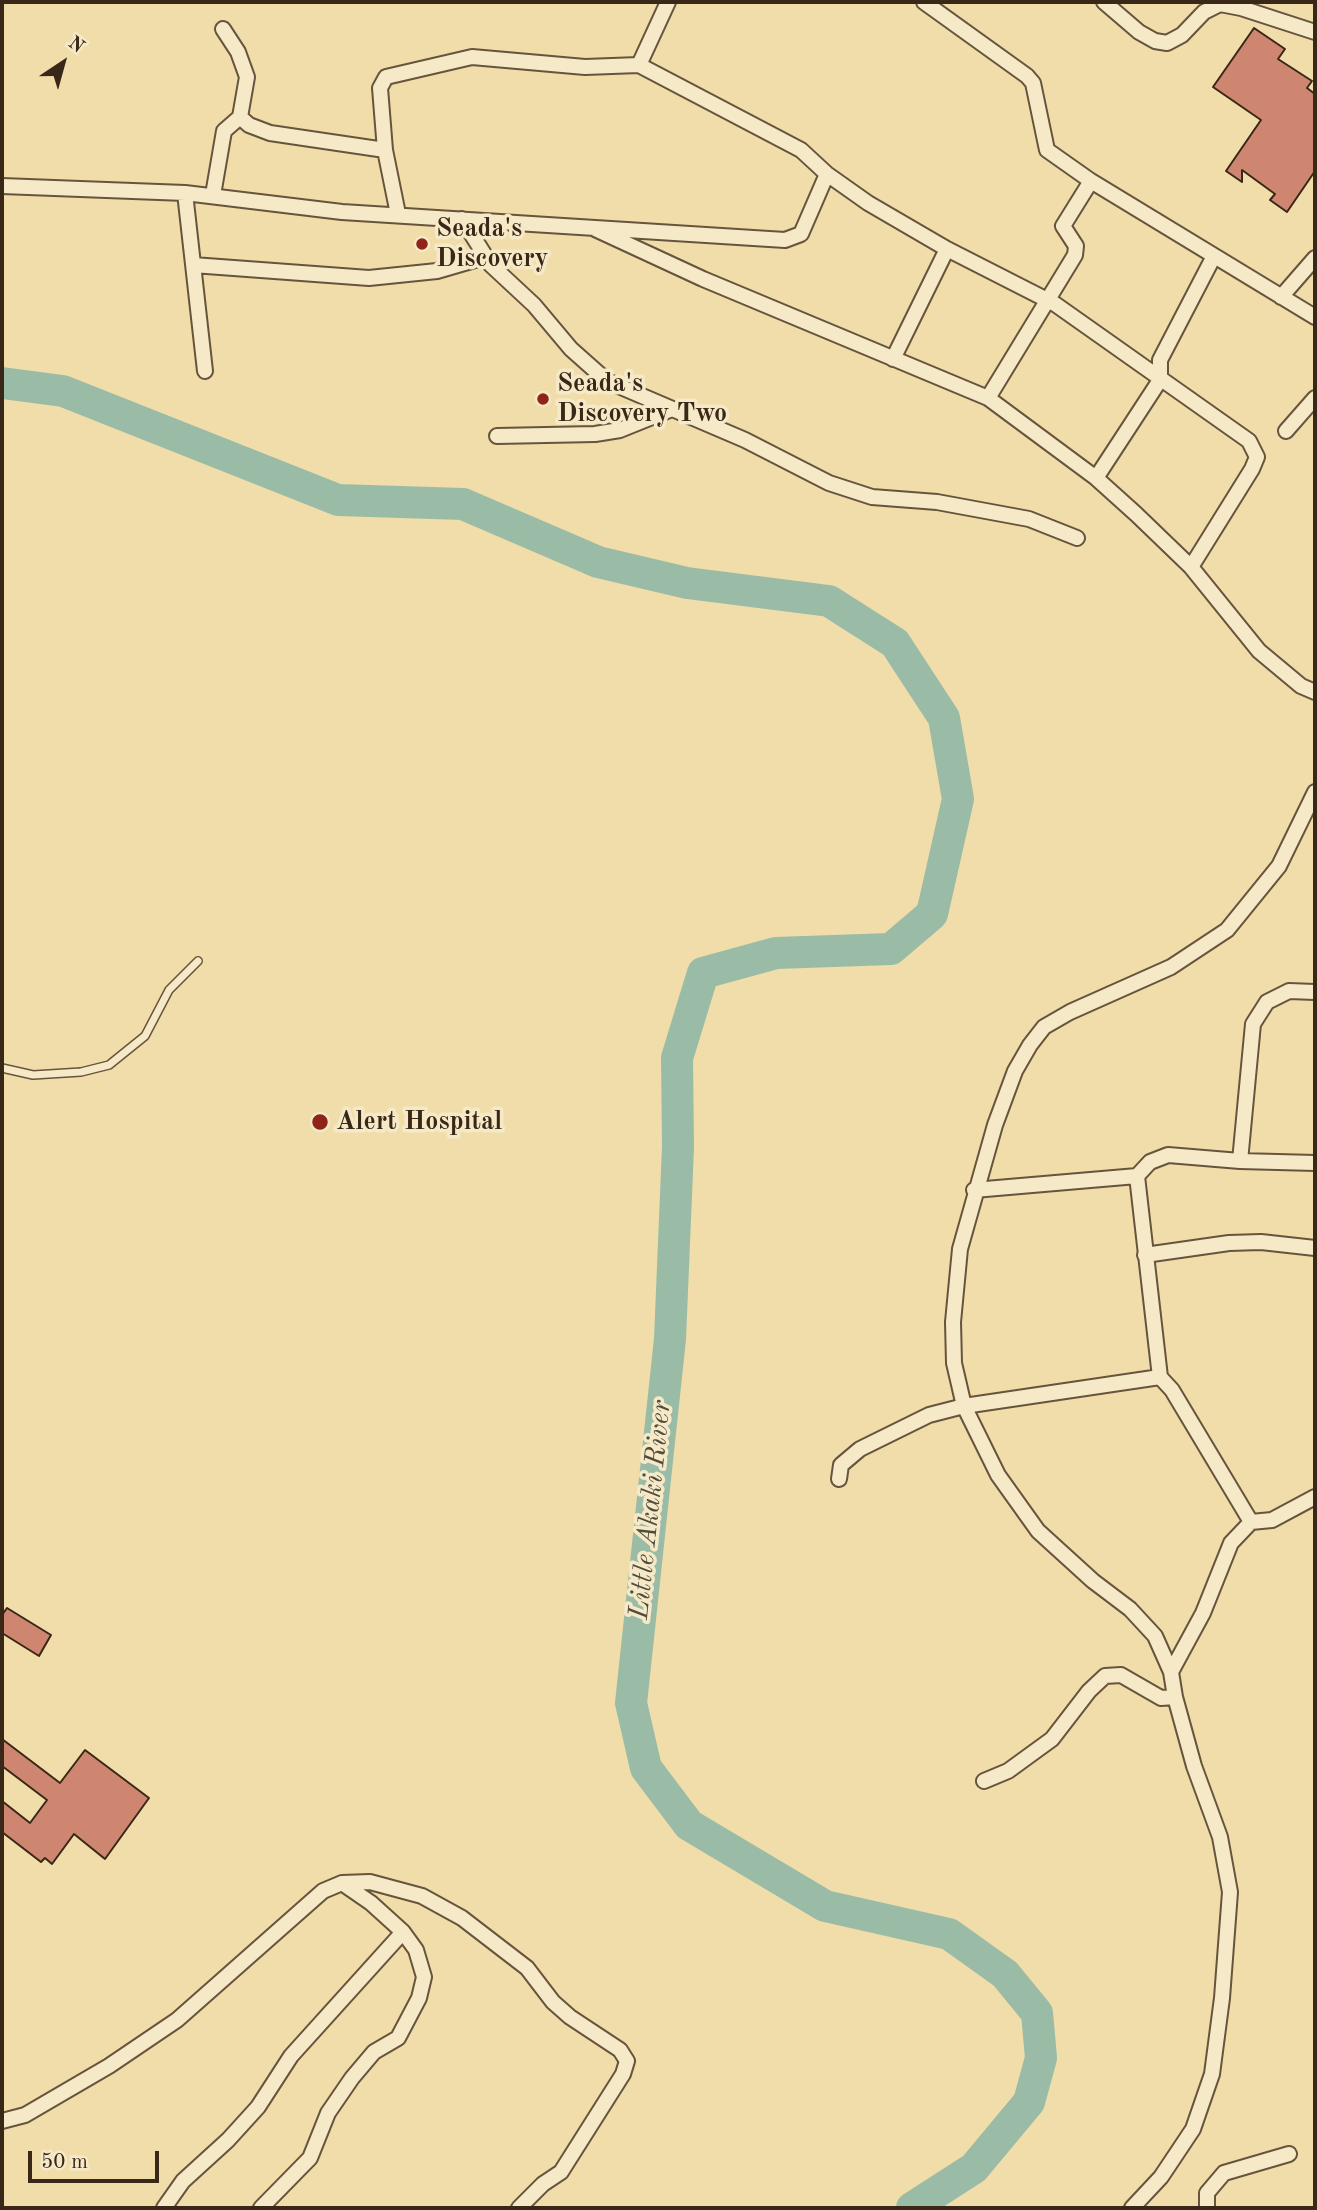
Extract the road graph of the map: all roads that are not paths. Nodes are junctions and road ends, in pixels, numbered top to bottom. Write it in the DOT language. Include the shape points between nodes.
graph roads {
  1 [pos="668,2"];
  2 [pos="923,2"];
  3 [pos="1104,2"];
  4 [pos="223,29"];
  5 [pos="1315,32"];
  6 [pos="639,65"];
  7 [pos="240,117"];
  8 [pos="385,150"];
  9 [pos="827,174"];
  10 [pos="1091,181"];
  11 [pos="2,187"];
  12 [pos="185,193"];
  13 [pos="213,195"];
  14 [pos="398,214"];
  15 [pos="462,219"];
  16 [pos="595,229"];
  17 [pos="947,249"];
  18 [pos="1214,256"];
  19 [pos="485,257"];
  20 [pos="1315,258"];
  21 [pos="193,265"];
  22 [pos="1281,298"];
  23 [pos="1045,302"];
  24 [pos="1315,317"];
  25 [pos="893,359"];
  26 [pos="205,372"];
  27 [pos="1160,380"];
  28 [pos="988,398"];
  29 [pos="1315,398"];
  30 [pos="672,409"];
  31 [pos="1286,431"];
  32 [pos="497,436"];
  33 [pos="1096,478"];
  34 [pos="1077,538"];
  35 [pos="1191,566"];
  36 [pos="1315,692"];
  37 [pos="1315,792"];
  38 [pos="198,961"];
  39 [pos="1315,992"];
  40 [pos="2,1068"];
  41 [pos="1240,1161"];
  42 [pos="1315,1163"];
  43 [pos="1136,1176"];
  44 [pos="974,1190"];
  45 [pos="1315,1248"];
  46 [pos="1145,1255"];
  47 [pos="1160,1377"];
  48 [pos="964,1406"];
  49 [pos="839,1479"];
  50 [pos="1315,1497"];
  51 [pos="1251,1522"];
  52 [pos="1171,1672"];
  53 [pos="1175,1697"];
  54 [pos="984,1781"];
  55 [pos="342,1883"];
  56 [pos="403,1932"];
  57 [pos="2,2122"];
  58 [pos="1289,2154"];
  59 [pos="164,2208"];
  60 [pos="261,2208"];
  61 [pos="519,2208"];
  62 [pos="1132,2208"];
  63 [pos="1207,2208"];
  1 -- 6 [label="street"];
  2 -- 10 [label="street" via="1027,76 1033,83 1048,150"];
  3 -- 5 [label="street" via="1139,32 1167,43 1220,4"];
  4 -- 7 [label="street" via="247,77"];
  6 -- 8 [label="street" via="585,67 472,57 386,77 380,88"];
  6 -- 9 [label="street" via="801,150"];
  7 -- 8 [label="street" via="270,133"];
  7 -- 13 [label="street" via="224,131"];
  8 -- 14 [label="street"];
  9 -- 16 [label="street" via="801,234 785,240"];
  9 -- 17 [label="street"];
  10 -- 18 [label="street"];
  10 -- 23 [label="street" via="1063,226 1076,246 1075,256"];
  11 -- 12 [label="street"];
  12 -- 13 [label="street"];
  12 -- 21 [label="street"];
  13 -- 14 [label="street" via="342,212"];
  14 -- 15 [label="street"];
  15 -- 16 [label="street"];
  15 -- 19 [label="street"];
  16 -- 25 [label="street"];
  17 -- 23 [label="street"];
  17 -- 25 [label="street"];
  18 -- 22 [label="street"];
  18 -- 27 [label="street" via="1160,360"];
  19 -- 21 [label="street" via="437,271 369,278"];
  19 -- 30 [label="street" via="594,371"];
  20 -- 22 [label="street"];
  21 -- 26 [label="street"];
  22 -- 24 [label="street"];
  23 -- 27 [label="street" via="1055,304"];
  23 -- 28 [label="street"];
  25 -- 28 [label="street"];
  27 -- 33 [label="street"];
  27 -- 35 [label="street" via="1249,441 1257,457"];
  28 -- 33 [label="street"];
  29 -- 31 [label="street"];
  30 -- 32 [label="street" via="621,430 573,436"];
  30 -- 34 [label="street" via="829,483 872,497 937,502 1029,519"];
  33 -- 35 [label="street"];
  35 -- 36 [label="street" via="1259,651"];
  37 -- 44 [label="street" via="1279,866 1227,930 1171,967 1044,1027 1014,1071"];
  38 -- 40 [label="lane" via="169,990 145,1036 109,1065 33,1075"];
  39 -- 41 [label="street" via="1289,991 1268,1002 1253,1024"];
  41 -- 42 [label="street"];
  41 -- 43 [label="street" via="1168,1155 1150,1161"];
  43 -- 44 [label="street"];
  43 -- 46 [label="street"];
  44 -- 48 [label="street" via="960,1249 953,1322 954,1363"];
  45 -- 46 [label="street" via="1229,1243"];
  46 -- 47 [label="street"];
  47 -- 48 [label="street"];
  47 -- 51 [label="street"];
  48 -- 49 [label="street" via="929,1415 860,1449 841,1465"];
  48 -- 52 [label="street" via="998,1475 1038,1531 1130,1609 1155,1636"];
  50 -- 51 [label="street" via="1272,1520"];
  51 -- 52 [label="street" via="1231,1543 1203,1614"];
  52 -- 53 [label="street"];
  53 -- 54 [label="street" via="1161,1698 1121,1675 1105,1676 1035,1754"];
  53 -- 62 [label="street" via="1220,1837 1230,1892 1212,2074 1193,2129 1161,2177"];
  55 -- 56 [label="street"];
  55 -- 57 [label="street" via="323,1891 177,2020 37,2108"];
  55 -- 61 [label="street" via="370,1882 422,1896 462,1918 527,1968 570,2017 620,2050 627,2061 561,2172"];
  56 -- 59 [label="street" via="291,2056 258,2107 183,2181"];
  56 -- 60 [label="street" via="416,1950 424,1977 419,1998 398,2038 374,2052 328,2113 310,2158"];
  58 -- 63 [label="street" via="1223,2173 1207,2193"];
}
